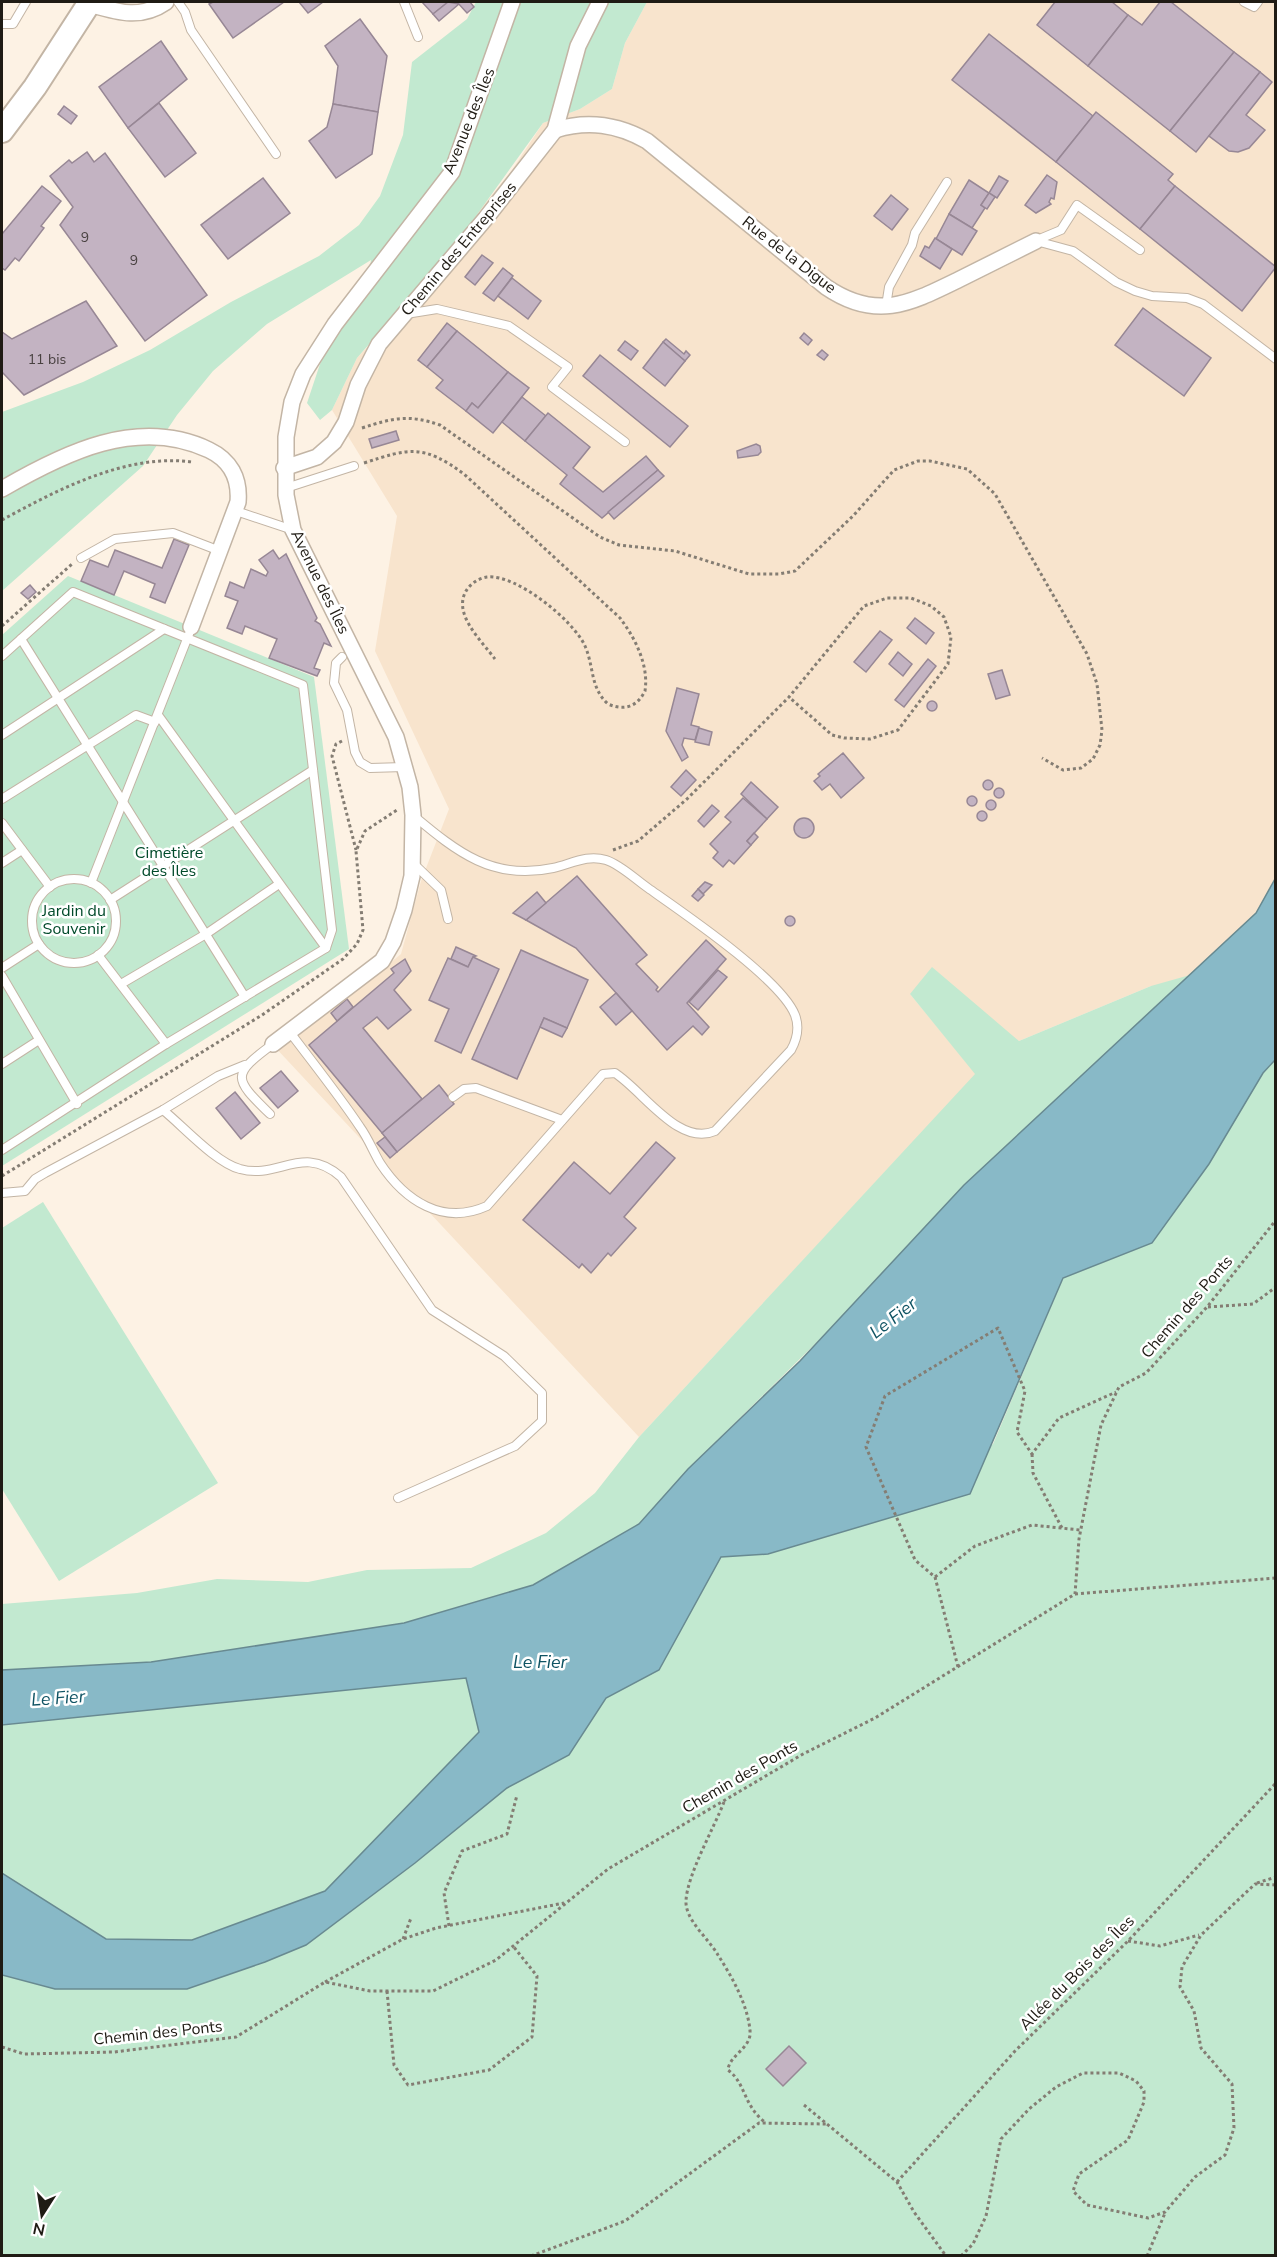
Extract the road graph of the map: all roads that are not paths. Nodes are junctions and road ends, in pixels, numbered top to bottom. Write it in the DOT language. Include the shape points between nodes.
graph roads {
  1 [pos="26,2"];
  2 [pos="137,2"];
  3 [pos="178,2"];
  4 [pos="405,2"];
  5 [pos="512,2"];
  6 [pos="600,2"];
  7 [pos="1244,2"];
  8 [pos="1258,2"];
  9 [pos="90,3"];
  10 [pos="162,5"];
  11 [pos="2,24"];
  12 [pos="418,37"];
  13 [pos="5,120"];
  14 [pos="555,130"];
  15 [pos="276,154"];
  16 [pos="947,182"];
  17 [pos="1036,241"];
  18 [pos="1140,250"];
  19 [pos="886,307"];
  20 [pos="405,314"];
  21 [pos="1275,359"];
  22 [pos="624,442"];
  23 [pos="354,466"];
  24 [pos="284,468"];
  25 [pos="286,488"];
  26 [pos="2,489"];
  27 [pos="236,511"];
  28 [pos="293,530"];
  29 [pos="220,551"];
  30 [pos="81,558"];
  31 [pos="164,629"];
  32 [pos="189,632"];
  33 [pos="21,639"];
  34 [pos="2,656"];
  35 [pos="342,657"];
  36 [pos="58,698"];
  37 [pos="157,718"];
  38 [pos="2,735"];
  39 [pos="87,746"];
  40 [pos="406,766"];
  41 [pos="313,770"];
  42 [pos="2,799"];
  43 [pos="122,800"];
  44 [pos="413,815"];
  45 [pos="234,821"];
  46 [pos="2,823"];
  47 [pos="22,850"];
  48 [pos="2,862"];
  49 [pos="413,863"];
  50 [pos="163,866"];
  51 [pos="91,883"];
  52 [pos="279,884"];
  53 [pos="50,887"];
  54 [pos="110,900"];
  55 [pos="448,919"];
  56 [pos="206,934"];
  57 [pos="39,944"];
  58 [pos="326,948"];
  59 [pos="98,955"];
  60 [pos="2,968"];
  61 [pos="2,976"];
  62 [pos="121,984"];
  63 [pos="245,998"];
  64 [pos="289,1031"];
  65 [pos="39,1040"];
  66 [pos="166,1044"];
  67 [pos="273,1044"];
  68 [pos="2,1064"];
  69 [pos="245,1065"];
  70 [pos="453,1097"];
  71 [pos="77,1104"];
  72 [pos="163,1110"];
  73 [pos="270,1114"];
  74 [pos="562,1120"];
  75 [pos="2,1150"];
  76 [pos="2,1193"];
  77 [pos="398,1498"];
  1 -- 11 [label="lane" via="13,24"];
  2 -- 10 [label="street"];
  3 -- 15 [label="lane" via="191,30"];
  4 -- 12 [label="lane"];
  5 -- 24 [label="street, Avenue des Îles" via="452,172 336,324 303,374 288,417"];
  6 -- 14 [label="street, Chemin des Entreprises" via="578,46"];
  7 -- 8 [label="lane" via="1254,7"];
  9 -- 10 [label="street" via="128,14"];
  9 -- 13 [label="main road" via="60,51"];
  14 -- 19 [label="street, Rue de la Digue" via="594,124 634,134 837,294 860,304"];
  14 -- 20 [label="street, Chemin des Entreprises"];
  16 -- 19 [label="lane" via="915,233 889,287"];
  17 -- 18 [label="lane" via="1061,230 1077,205"];
  17 -- 19 [label="street, Rue de la Digue" via="914,302"];
  17 -- 21 [label="lane" via="1073,250 1135,291 1203,304"];
  20 -- 22 [label="lane" via="437,309 509,326 568,367 552,387"];
  20 -- 24 [label="street, Chemin des Entreprises" via="371,357 338,436 316,457"];
  23 -- 25 [label="lane"];
  24 -- 25 [label="street, Avenue des Îles"];
  25 -- 28 [label="street, Avenue des Îles"];
  26 -- 27 [label="street" via="39,469 111,440 164,436 198,445 228,464 237,482"];
  27 -- 28 [label="lane"];
  27 -- 29 [label="street"];
  28 -- 40 [label="street, Avenue des Îles" via="396,737"];
  29 -- 30 [label="lane" via="173,533 115,539"];
  29 -- 32 [label="street"];
  31 -- 32 [label="lane"];
  31 -- 33 [label="lane" via="73,592"];
  31 -- 36 [label="lane"];
  32 -- 37 [label="lane"];
  32 -- 41 [label="lane" via="303,685"];
  33 -- 34 [label="lane"];
  33 -- 36 [label="lane"];
  35 -- 40 [label="lane" via="336,663 334,683 347,710 357,757 377,770"];
  36 -- 38 [label="lane"];
  36 -- 39 [label="lane"];
  37 -- 39 [label="lane" via="136,715"];
  37 -- 43 [label="lane"];
  37 -- 45 [label="lane"];
  39 -- 42 [label="lane"];
  39 -- 43 [label="lane"];
  40 -- 44 [label="street, Avenue des Îles"];
  41 -- 45 [label="lane"];
  41 -- 58 [label="lane" via="332,930"];
  43 -- 50 [label="lane"];
  43 -- 51 [label="lane"];
  44 -- 49 [label="street, Avenue des Îles"];
  44 -- 74 [label="lane" via="454,849 500,868 534,871 592,858 612,863 712,933 791,1008 797,1022 791,1050 715,1131 696,1135 682,1130 611,1072 600,1076"];
  45 -- 50 [label="lane"];
  45 -- 52 [label="lane"];
  46 -- 47 [label="lane"];
  47 -- 48 [label="lane"];
  47 -- 53 [label="lane"];
  49 -- 55 [label="lane" via="441,891"];
  49 -- 64 [label="street, Avenue des Îles" via="404,910 382,961"];
  50 -- 54 [label="lane"];
  50 -- 56 [label="lane"];
  51 -- 53 [label="lane" via="67,880"];
  51 -- 54 [label="lane"];
  52 -- 56 [label="lane"];
  52 -- 58 [label="lane"];
  53 -- 57 [label="lane" via="33,912 32,925"];
  54 -- 59 [label="lane" via="116,923 107,946"];
  56 -- 62 [label="lane"];
  56 -- 63 [label="lane"];
  57 -- 59 [label="lane" via="62,961 75,963"];
  57 -- 60 [label="lane"];
  58 -- 63 [label="lane"];
  59 -- 62 [label="lane"];
  61 -- 65 [label="lane"];
  62 -- 66 [label="lane"];
  63 -- 66 [label="lane"];
  64 -- 67 [label="street, Avenue des Îles"];
  64 -- 74 [label="lane" via="362,1129 382,1165 412,1198 430,1209 464,1214 487,1206"];
  65 -- 68 [label="lane"];
  65 -- 71 [label="lane"];
  66 -- 71 [label="lane"];
  67 -- 69 [label="lane"];
  69 -- 72 [label="lane" via="218,1076"];
  69 -- 73 [label="lane" via="242,1083"];
  70 -- 74 [label="lane" via="464,1089 476,1088"];
  71 -- 75 [label="lane"];
  72 -- 76 [label="lane" via="34,1179 25,1191"];
  72 -- 77 [label="lane" via="238,1169 254,1171 310,1161 334,1170 432,1310 504,1356 542,1393 542,1420 515,1446"];
}
